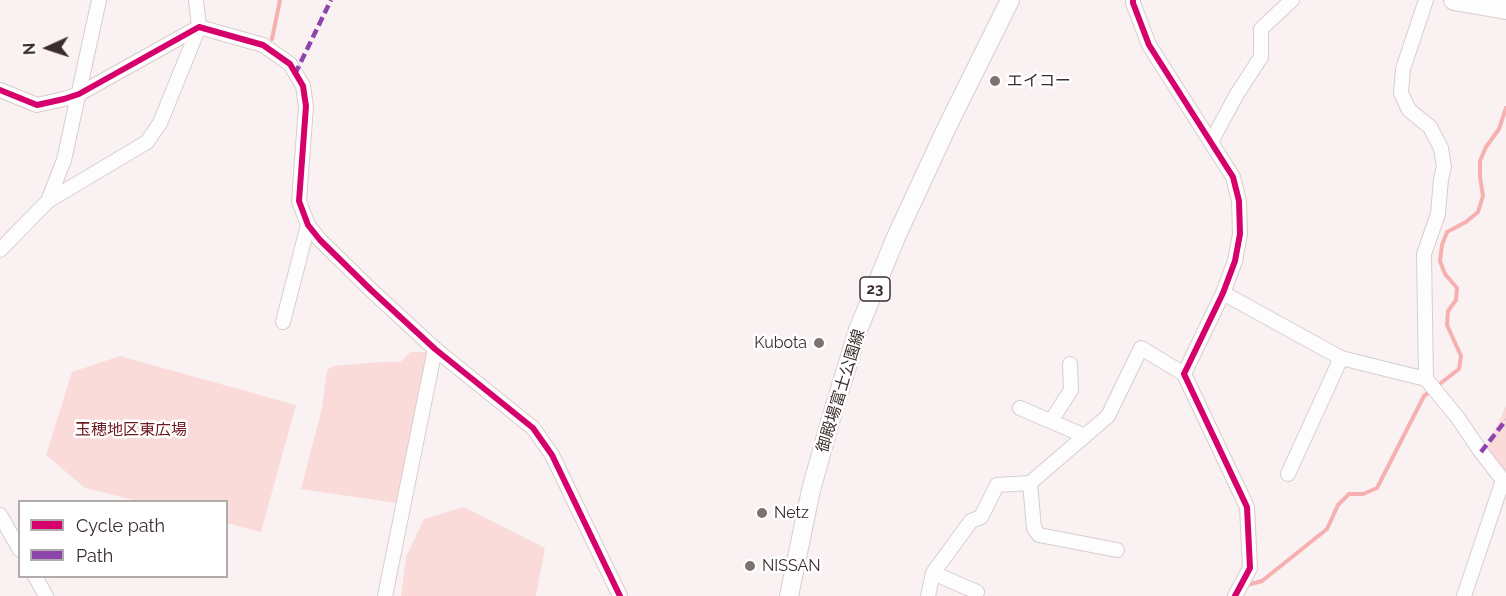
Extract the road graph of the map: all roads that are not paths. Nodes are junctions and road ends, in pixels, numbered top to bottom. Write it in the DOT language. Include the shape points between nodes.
graph roads {
  1 [pos="99,0"];
  2 [pos="196,0"];
  3 [pos="1010,0"];
  4 [pos="1133,0"];
  5 [pos="1292,0"];
  6 [pos="1426,0"];
  7 [pos="1454,0"];
  8 [pos="1506,9"];
  9 [pos="199,27"];
  10 [pos="0,90"];
  11 [pos="79,94"];
  12 [pos="1211,142"];
  13 [pos="48,201"];
  14 [pos="308,225"];
  15 [pos="0,250"];
  16 [pos="1224,293"];
  17 [pos="283,322"];
  18 [pos="435,348"];
  19 [pos="1341,358"];
  20 [pos="1070,364"];
  21 [pos="1184,374"];
  22 [pos="1427,380"];
  23 [pos="1020,408"];
  24 [pos="1051,421"];
  25 [pos="1085,436"];
  26 [pos="1288,474"];
  27 [pos="1504,482"];
  28 [pos="1030,483"];
  29 [pos="0,515"];
  30 [pos="18,546"];
  31 [pos="1117,550"];
  32 [pos="936,568"];
  33 [pos="36,578"];
  34 [pos="977,592"];
  35 [pos="46,596"];
  36 [pos="385,596"];
  37 [pos="620,596"];
  38 [pos="789,596"];
  39 [pos="928,596"];
  40 [pos="1235,596"];
  41 [pos="1464,596"];
  1 -- 11 [label="street"];
  2 -- 9 [label="street"];
  3 -- 38 [label="main road, 御殿場富士公園線 / 23" via="896,237 858,330 812,490"];
  4 -- 12 [label="street" via="1149,45"];
  5 -- 12 [label="street" via="1261,29 1261,57"];
  6 -- 22 [label="street" via="1403,69 1401,93 1409,110 1430,127 1441,148 1444,166 1438,214 1424,254"];
  7 -- 8 [label="highway"];
  9 -- 11 [label="street"];
  9 -- 13 [label="street" via="160,123 147,142"];
  9 -- 14 [label="street" via="263,45 290,64 303,86 306,106 299,201"];
  10 -- 11 [label="street" via="37,105"];
  11 -- 13 [label="street" via="64,160"];
  12 -- 16 [label="street" via="1233,177 1239,201 1240,234"];
  13 -- 15 [label="street"];
  14 -- 17 [label="street"];
  14 -- 18 [label="street"];
  16 -- 19 [label="street"];
  16 -- 21 [label="street"];
  18 -- 36 [label="street"];
  18 -- 37 [label="street" via="533,428 552,456"];
  19 -- 22 [label="street"];
  19 -- 26 [label="street"];
  20 -- 24 [label="street" via="1071,390"];
  21 -- 25 [label="street" via="1141,348 1108,416"];
  21 -- 40 [label="street" via="1247,507 1250,568"];
  22 -- 27 [label="street"];
  23 -- 24 [label="street"];
  24 -- 25 [label="street"];
  25 -- 28 [label="street"];
  27 -- 41 [label="street"];
  28 -- 31 [label="street" via="1034,528 1039,535"];
  28 -- 32 [label="street" via="997,485 981,517 971,521"];
  29 -- 30 [label="street"];
  32 -- 34 [label="street"];
  32 -- 39 [label="street"];
  33 -- 35 [label="street"];
}
